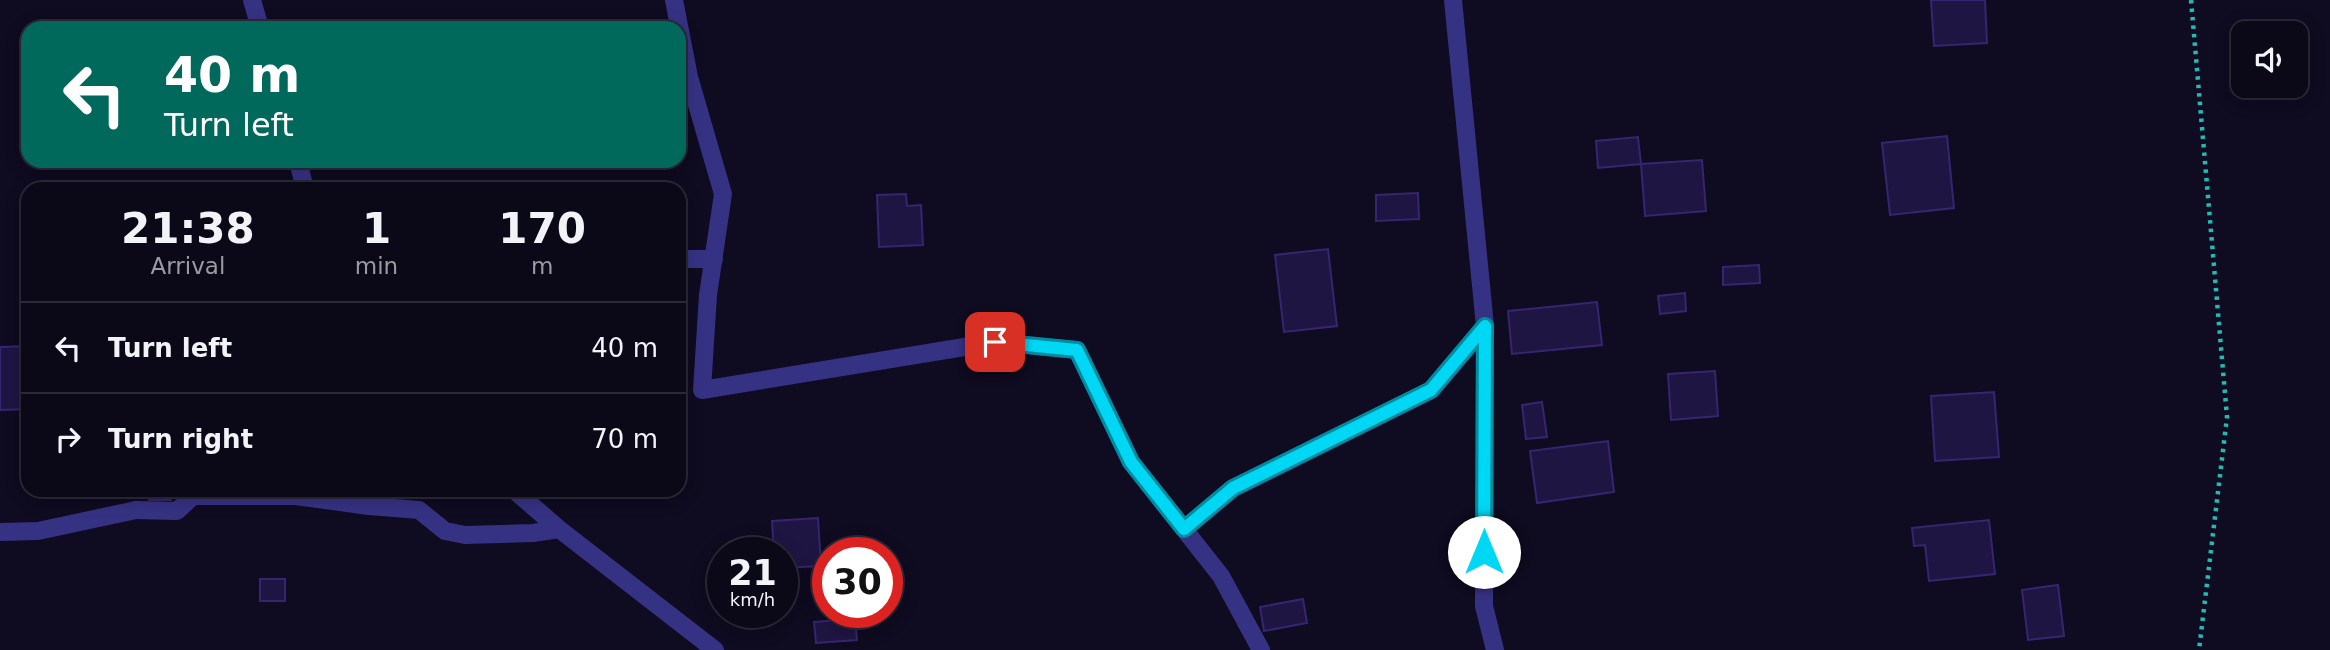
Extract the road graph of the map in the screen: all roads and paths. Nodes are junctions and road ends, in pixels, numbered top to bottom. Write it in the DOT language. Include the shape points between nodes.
graph roads {
  1 [pos="252,0"];
  2 [pos="674,0"];
  3 [pos="1453,0"];
  4 [pos="2191,0"];
  5 [pos="258,21"];
  6 [pos="678,21"];
  7 [pos="686,58"];
  8 [pos="686,259"];
  9 [pos="714,259"];
  10 [pos="1485,326"];
  11 [pos="192,497"];
  12 [pos="303,497"];
  13 [pos="522,497"];
  14 [pos="559,529"];
  15 [pos="1184,529"];
  16 [pos="0,532"];
  17 [pos="715,650"];
  18 [pos="1261,650"];
  19 [pos="1495,650"];
  20 [pos="2199,650"];
  1 -- 5 [label="street"];
  2 -- 6 [label="street"];
  3 -- 10 [label="street"];
  4 -- 20 [label="path" via="2227,417"];
  7 -- 9 [label="street" via="723,194"];
  8 -- 9 [label="street"];
  9 -- 15 [label="street" via="702,390 995,342 1077,350 1131,462"];
  10 -- 15 [label="street" via="1431,390 1233,488"];
  10 -- 19 [label="street" via="1484,607"];
  11 -- 16 [label="street" via="177,511 136,510 38,531"];
  12 -- 14 [label="street" via="419,510 444,531 465,535"];
  13 -- 14 [label="street"];
  14 -- 17 [label="street"];
  15 -- 18 [label="street" via="1221,576"];
}
